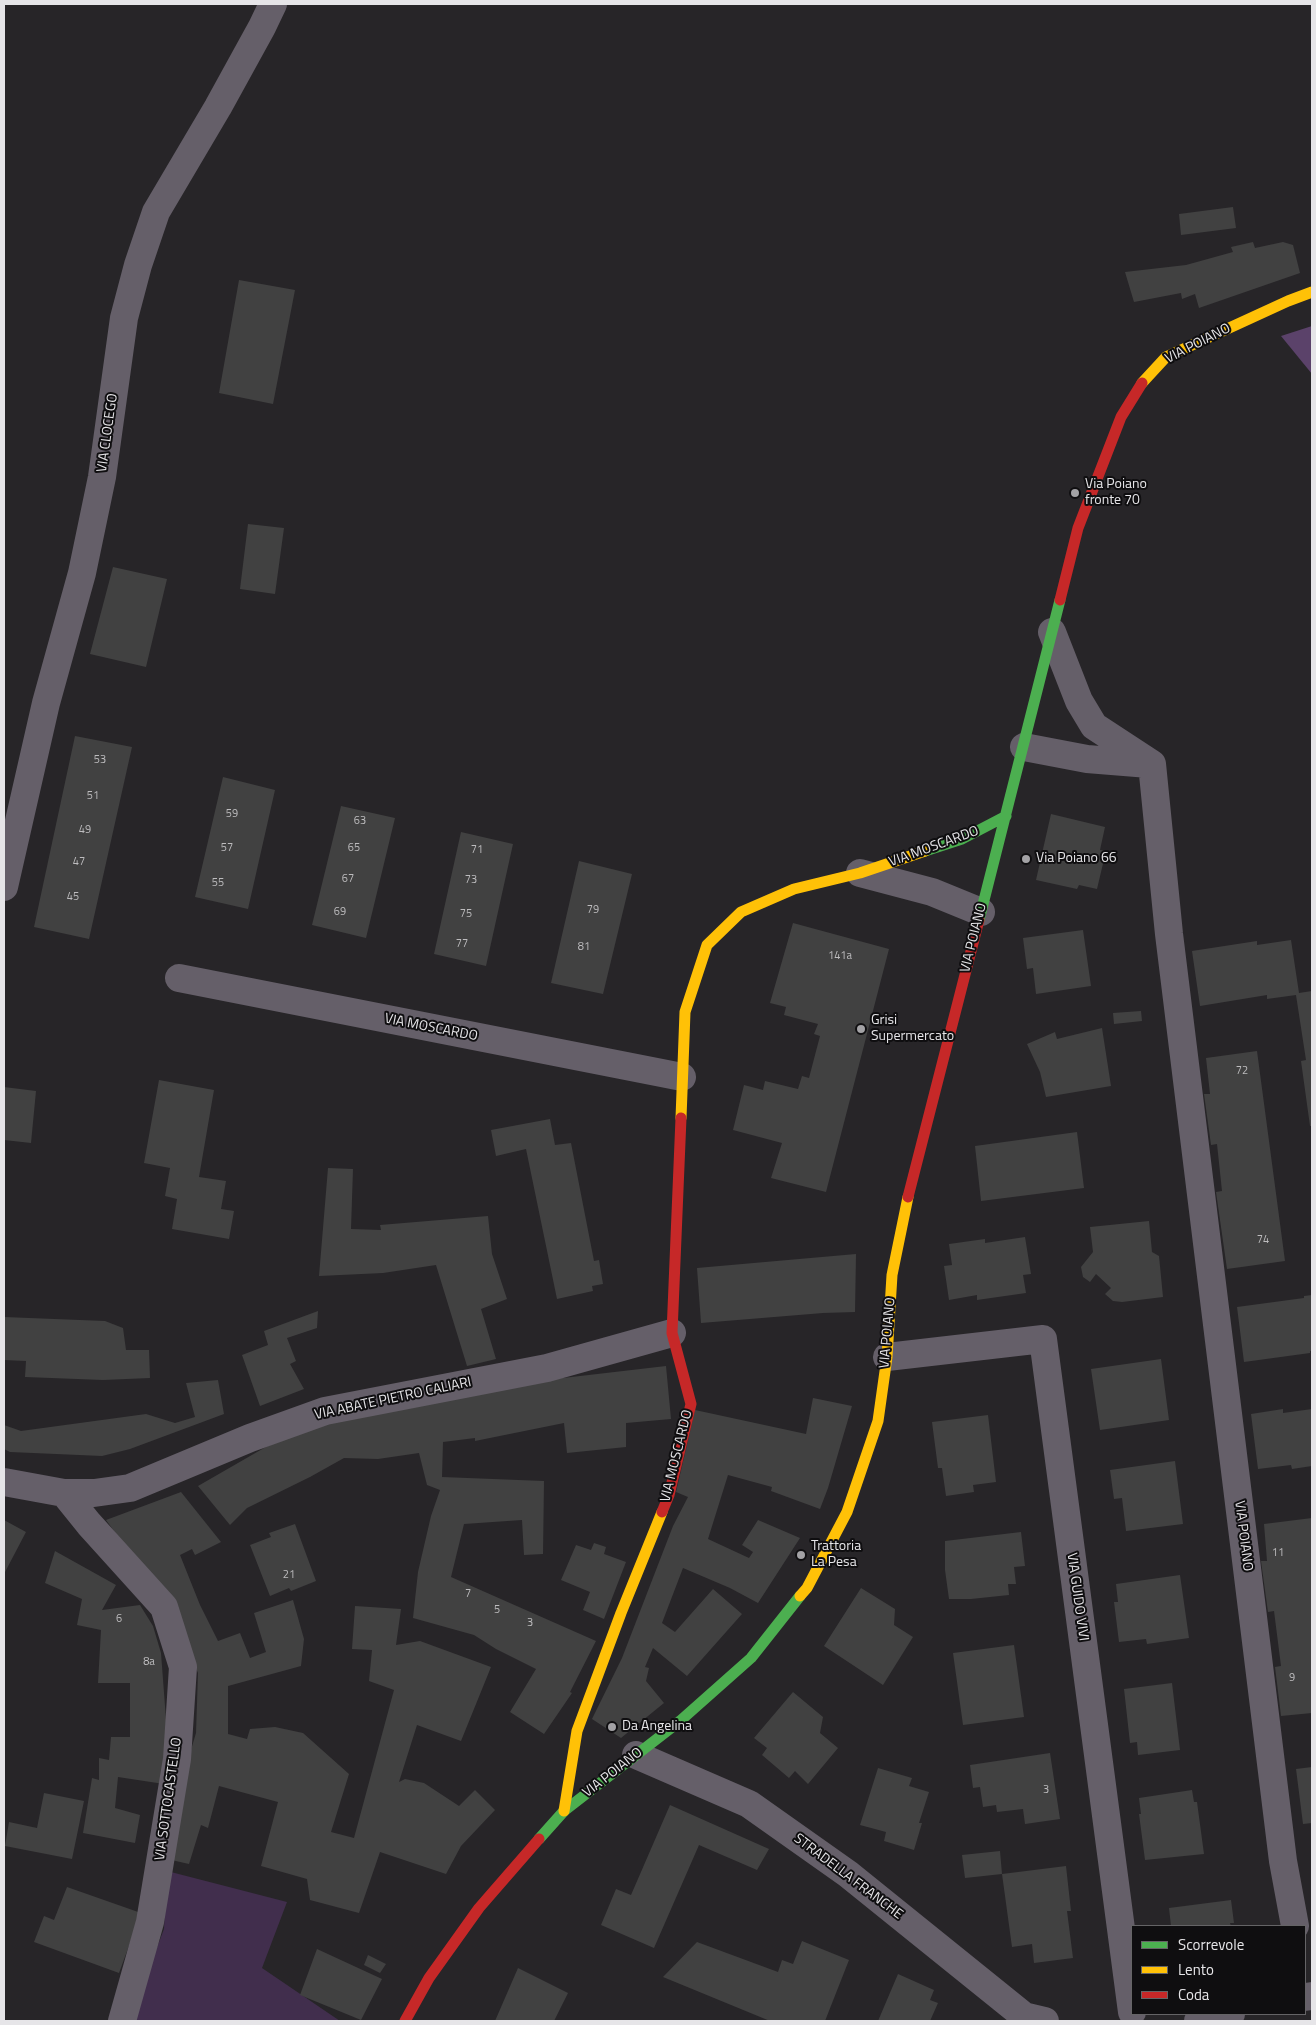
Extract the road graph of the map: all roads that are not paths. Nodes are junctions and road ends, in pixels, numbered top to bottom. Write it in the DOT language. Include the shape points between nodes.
graph roads {
  1 [pos="273,4"];
  2 [pos="1312,292"];
  3 [pos="1052,632"];
  4 [pos="1024,747"];
  5 [pos="1152,764"];
  6 [pos="1006,816"];
  7 [pos="860,873"];
  8 [pos="4,887"];
  9 [pos="981,912"];
  10 [pos="179,978"];
  11 [pos="682,1077"];
  12 [pos="672,1333"];
  13 [pos="886,1357"];
  14 [pos="4,1482"];
  15 [pos="64,1493"];
  16 [pos="577,1731"];
  17 [pos="636,1755"];
  18 [pos="564,1811"];
  19 [pos="1295,1925"];
  20 [pos="1131,2005"];
  21 [pos="1226,2015"];
  22 [pos="122,2021"];
  23 [pos="405,2021"];
  24 [pos="1045,2021"];
  25 [pos="1198,2021"];
  1 -- 8 [label="street, VIA CLOCEGO" via="218,108 156,212 138,266 124,318 102,477 82,573 46,703"];
  2 -- 3 [label="street, VIA POIANO" via="1166,357 1142,384 1121,417 1078,528"];
  3 -- 4 [label="street, VIA POIANO"];
  3 -- 5 [label="street" via="1079,701 1094,726"];
  4 -- 5 [label="street" via="1087,759"];
  4 -- 6 [label="street, VIA POIANO"];
  5 -- 19 [label="street, VIA POIANO" via="1169,934 1283,1860"];
  6 -- 7 [label="street, VIA MOSCARDO" via="962,839"];
  6 -- 9 [label="street, VIA POIANO"];
  7 -- 9 [label="street, VIA MOSCARDO" via="932,892"];
  7 -- 11 [label="street, VIA MOSCARDO" via="794,889 741,912 707,946 685,1012"];
  9 -- 13 [label="street, VIA POIANO" via="907,1202 892,1275"];
  10 -- 11 [label="street, VIA MOSCARDO"];
  11 -- 12 [label="street, VIA MOSCARDO"];
  12 -- 15 [label="street, VIA ABATE PIETRO CALIARI" via="547,1368 325,1411 130,1488"];
  12 -- 16 [label="street, VIA MOSCARDO" via="690,1404 669,1495"];
  13 -- 17 [label="street, VIA POIANO" via="878,1421 847,1512 807,1588 751,1658"];
  13 -- 20 [label="street, VIA GUIDO VIVI" via="1043,1339"];
  14 -- 15 [label="street, VIA ABATE PIETRO CALIARI"];
  15 -- 22 [label="street, VIA SOTTOCASTELLO" via="164,1607 183,1667 178,1759 150,1922"];
  16 -- 18 [label="street, VIA POIANO"];
  17 -- 18 [label="street, VIA POIANO"];
  17 -- 24 [label="street, STRADELLA FRANCHE" via="749,1804 848,1874 1024,2016"];
  18 -- 23 [label="street, VIA POIANO" via="479,1908 429,1978"];
  21 -- 25 [label="street"];
}
